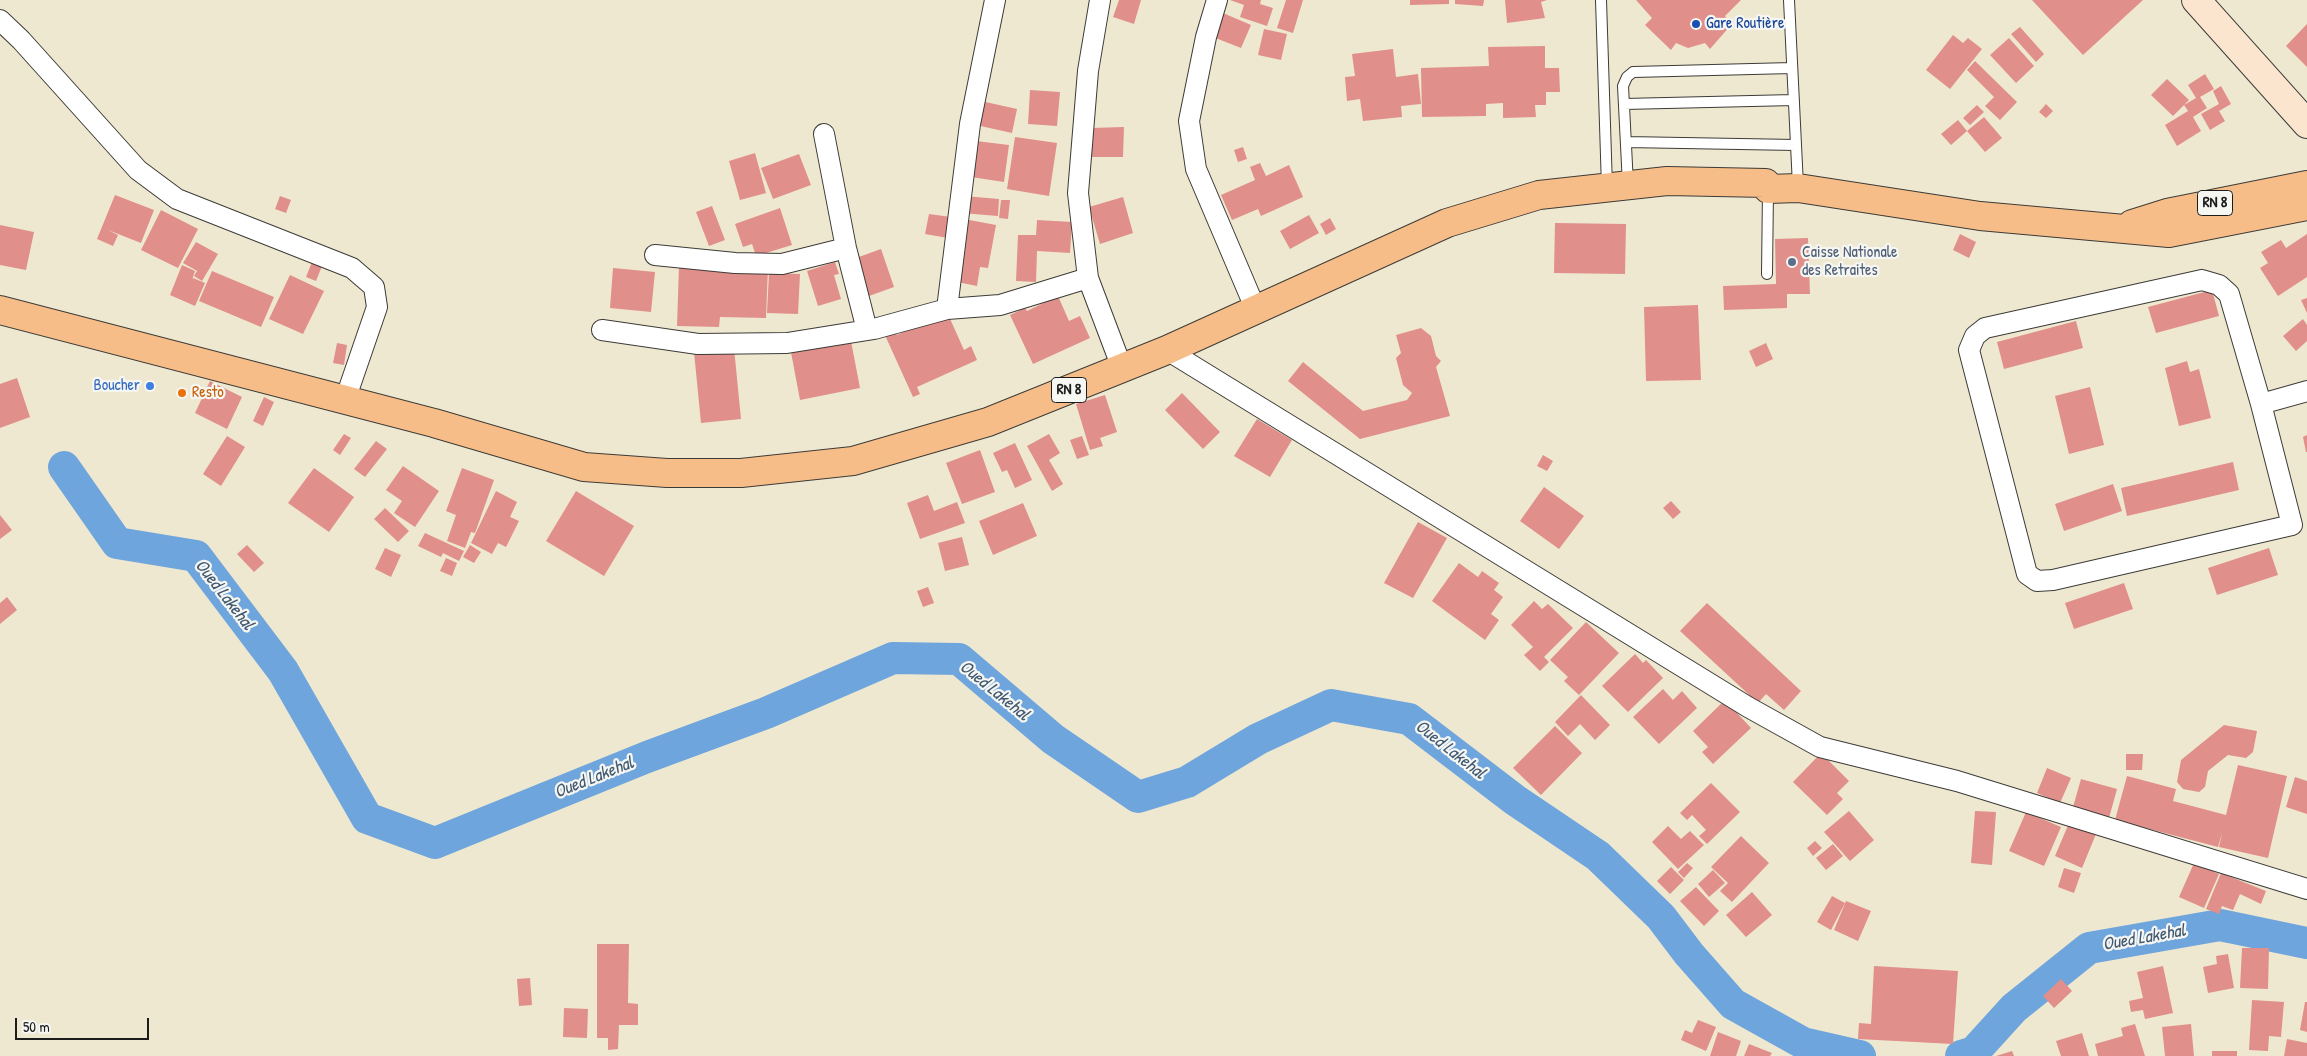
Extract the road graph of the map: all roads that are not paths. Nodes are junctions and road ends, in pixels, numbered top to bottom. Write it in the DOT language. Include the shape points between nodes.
graph roads {
  1 [pos="995,0"];
  2 [pos="1100,0"];
  3 [pos="1217,0"];
  4 [pos="1601,0"];
  5 [pos="1789,0"];
  6 [pos="2196,0"];
  7 [pos="0,20"];
  8 [pos="1792,68"];
  9 [pos="1794,100"];
  10 [pos="1624,104"];
  11 [pos="2307,124"];
  12 [pos="824,134"];
  13 [pos="1626,142"];
  14 [pos="1796,145"];
  15 [pos="2307,185"];
  16 [pos="1617,187"];
  17 [pos="1798,188"];
  18 [pos="1768,189"];
  19 [pos="2307,206"];
  20 [pos="2124,227"];
  21 [pos="846,248"];
  22 [pos="655,255"];
  23 [pos="1767,274"];
  24 [pos="1088,278"];
  25 [pos="947,309"];
  26 [pos="0,310"];
  27 [pos="1256,310"];
  28 [pos="602,330"];
  29 [pos="867,330"];
  30 [pos="1167,350"];
  31 [pos="1122,368"];
  32 [pos="2307,391"];
  33 [pos="345,400"];
  34 [pos="2261,404"];
  35 [pos="2307,889"];
  1 -- 25 [label="street" via="970,124"];
  2 -- 24 [label="street" via="1088,71 1078,193"];
  3 -- 27 [label="street" via="1189,120 1196,169"];
  4 -- 16 [label="lane"];
  5 -- 8 [label="lane"];
  6 -- 11 [label="street"];
  7 -- 33 [label="street" via="138,170 177,199 352,268 374,287 377,307"];
  8 -- 9 [label="lane"];
  8 -- 10 [label="lane" via="1633,72 1626,77 1623,86"];
  9 -- 10 [label="lane"];
  9 -- 14 [label="lane"];
  10 -- 13 [label="lane"];
  12 -- 21 [label="street"];
  13 -- 14 [label="lane"];
  13 -- 16 [label="lane"];
  14 -- 17 [label="lane"];
  15 -- 20 [label="highway, RN 8" via="2166,213"];
  16 -- 18 [label="highway, RN 8" via="1667,181 1766,183"];
  16 -- 27 [label="highway, RN 8" via="1538,196 1447,224"];
  17 -- 18 [label="highway, RN 8"];
  17 -- 20 [label="highway, RN 8" via="1980,216"];
  18 -- 23 [label="lane"];
  19 -- 20 [label="highway, RN 8" via="2169,233"];
  21 -- 22 [label="street" via="782,264"];
  21 -- 29 [label="street"];
  24 -- 25 [label="street" via="1000,305"];
  24 -- 31 [label="street"];
  25 -- 29 [label="street"];
  26 -- 33 [label="highway, RN 8"];
  27 -- 30 [label="highway, RN 8"];
  28 -- 29 [label="street" via="698,344 787,343"];
  30 -- 31 [label="highway, RN 8"];
  30 -- 35 [label="street" via="1748,707 1820,747 1957,781"];
  31 -- 33 [label="highway, RN 8" via="988,422 853,460 741,473 667,473 584,467"];
  32 -- 34 [label="street"];
  34 -- 34 [label="street" via="2229,294 2219,285 2202,280 1986,328 1975,336 1969,350 2027,574 2037,581 2292,525"];
}
